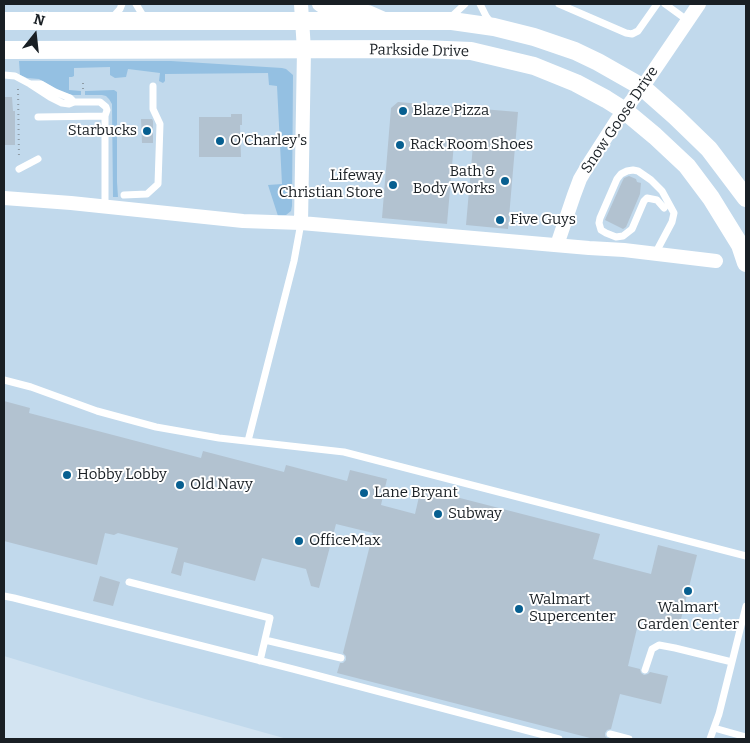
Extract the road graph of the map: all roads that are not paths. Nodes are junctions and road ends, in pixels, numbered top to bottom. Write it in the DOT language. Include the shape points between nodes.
graph roads {
  1 [pos="122,4"];
  2 [pos="136,4"];
  3 [pos="319,4"];
  4 [pos="465,4"];
  5 [pos="480,4"];
  6 [pos="559,4"];
  7 [pos="656,4"];
  8 [pos="665,4"];
  9 [pos="699,4"];
  10 [pos="302,12"];
  11 [pos="4,15"];
  12 [pos="687,20"];
  13 [pos="4,21"];
  14 [pos="31,21"];
  15 [pos="109,21"];
  16 [pos="153,21"];
  17 [pos="389,21"];
  18 [pos="446,21"];
  19 [pos="494,26"];
  20 [pos="4,50"];
  21 [pos="304,50"];
  22 [pos="4,75"];
  23 [pos="153,86"];
  24 [pos="642,87"];
  25 [pos="625,111"];
  26 [pos="105,116"];
  27 [pos="38,117"];
  28 [pos="38,159"];
  29 [pos="19,169"];
  30 [pos="124,195"];
  31 [pos="4,198"];
  32 [pos="746,198"];
  33 [pos="105,207"];
  34 [pos="664,208"];
  35 [pos="302,223"];
  36 [pos="557,245"];
  37 [pos="656,254"];
  38 [pos="716,260"];
  39 [pos="746,263"];
  40 [pos="4,380"];
  41 [pos="248,441"];
  42 [pos="746,556"];
  43 [pos="129,582"];
  44 [pos="4,596"];
  45 [pos="746,606"];
  46 [pos="265,640"];
  47 [pos="342,658"];
  48 [pos="260,661"];
  49 [pos="732,662"];
  50 [pos="645,670"];
  51 [pos="714,728"];
  52 [pos="610,734"];
  53 [pos="746,738"];
  54 [pos="559,739"];
  55 [pos="629,739"];
  56 [pos="710,739"];
  1 -- 15 [label="lane"];
  2 -- 16 [label="lane" via="142,14"];
  3 -- 17 [label="street" via="335,11 368,12"];
  4 -- 18 [label="lane"];
  5 -- 19 [label="lane"];
  6 -- 7 [label="lane" via="632,34 638,31"];
  8 -- 12 [label="lane"];
  9 -- 12 [label="street, Snow Goose Drive"];
  10 -- 16 [label="street, Parkside Drive"];
  10 -- 17 [label="street, Parkside Drive"];
  10 -- 21 [label="street"];
  11 -- 14 [label="street"];
  12 -- 24 [label="street, Snow Goose Drive"];
  13 -- 14 [label="street, Parkside Drive"];
  14 -- 15 [label="street, Parkside Drive"];
  15 -- 16 [label="street, Parkside Drive"];
  17 -- 18 [label="street, Parkside Drive"];
  18 -- 19 [label="street, Parkside Drive"];
  19 -- 24 [label="street, Parkside Drive" via="575,51"];
  20 -- 21 [label="street, Parkside Drive"];
  21 -- 25 [label="street, Parkside Drive" via="470,51 534,66 576,83"];
  21 -- 35 [label="street"];
  22 -- 26 [label="lane" via="12,75 30,84 41,84 74,102 100,102 106,107"];
  23 -- 30 [label="lane" via="153,109 160,124 158,184 147,194"];
  24 -- 25 [label="street, Snow Goose Drive"];
  24 -- 32 [label="street, Parkside Drive" via="709,149"];
  25 -- 36 [label="street, Snow Goose Drive" via="580,178"];
  25 -- 39 [label="street, Parkside Drive" via="686,166 711,198 740,246"];
  26 -- 27 [label="lane"];
  26 -- 33 [label="lane"];
  28 -- 29 [label="lane"];
  31 -- 33 [label="street"];
  33 -- 35 [label="street" via="243,221"];
  34 -- 37 [label="lane" via="657,200 647,198 632,229 624,236 606,233 599,223 617,179 626,170 638,171 662,191 674,213"];
  35 -- 36 [label="street"];
  35 -- 41 [label="lane"];
  36 -- 37 [label="street"];
  37 -- 38 [label="street"];
  40 -- 41 [label="lane" via="148,425"];
  41 -- 42 [label="lane" via="344,452"];
  43 -- 46 [label="lane" via="270,618"];
  44 -- 48 [label="lane"];
  45 -- 49 [label="lane"];
  46 -- 47 [label="lane"];
  46 -- 48 [label="lane"];
  48 -- 54 [label="lane"];
  49 -- 50 [label="lane" via="660,646 652,649"];
  49 -- 51 [label="lane"];
  51 -- 53 [label="lane"];
  51 -- 56 [label="lane"];
  52 -- 55 [label="lane"];
}
